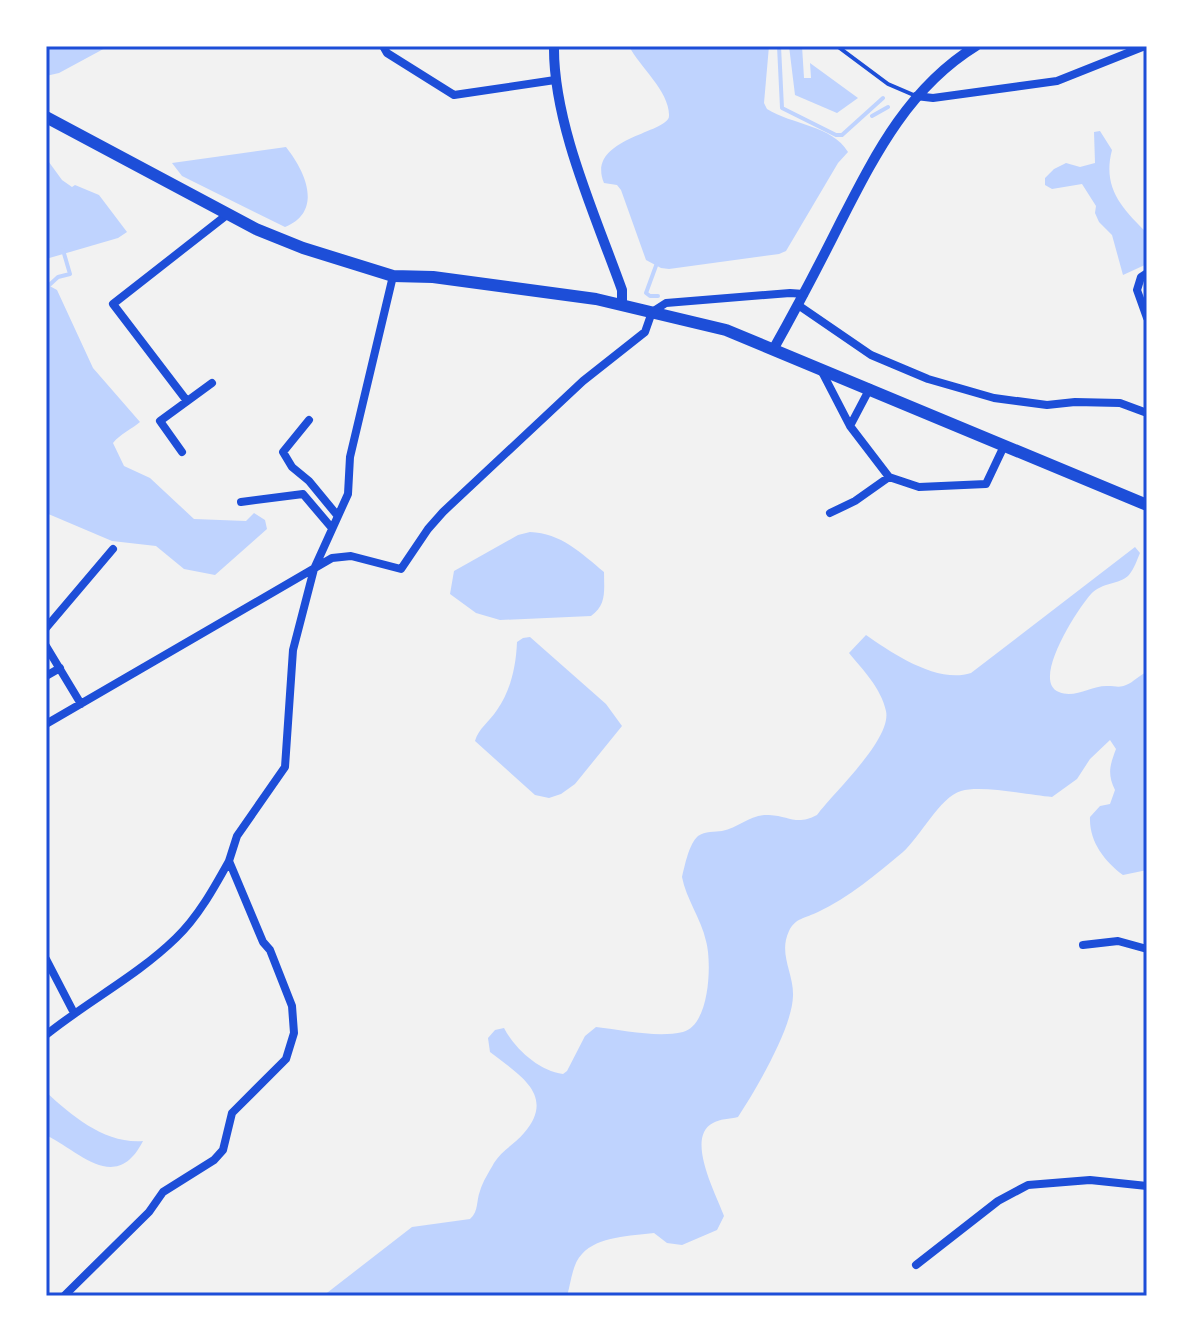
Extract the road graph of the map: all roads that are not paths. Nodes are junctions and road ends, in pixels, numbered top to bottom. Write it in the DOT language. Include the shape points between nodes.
graph roads {
  1 [pos="383,46"];
  2 [pos="554,46"];
  3 [pos="837,46"];
  4 [pos="976,46"];
  5 [pos="1145,46"];
  6 [pos="555,80"];
  7 [pos="916,96"];
  8 [pos="46,117"];
  9 [pos="228,214"];
  10 [pos="1147,273"];
  11 [pos="393,276"];
  12 [pos="804,294"];
  13 [pos="622,305"];
  14 [pos="798,305"];
  15 [pos="652,312"];
  16 [pos="1147,318"];
  17 [pos="774,348"];
  18 [pos="819,367"];
  19 [pos="212,383"];
  20 [pos="870,388"];
  21 [pos="187,401"];
  22 [pos="1147,413"];
  23 [pos="309,420"];
  24 [pos="850,426"];
  25 [pos="1004,446"];
  26 [pos="182,452"];
  27 [pos="889,477"];
  28 [pos="241,502"];
  29 [pos="1147,505"];
  30 [pos="830,513"];
  31 [pos="337,515"];
  32 [pos="331,527"];
  33 [pos="113,549"];
  34 [pos="314,569"];
  35 [pos="46,628"];
  36 [pos="46,646"];
  37 [pos="60,668"];
  38 [pos="46,676"];
  39 [pos="81,704"];
  40 [pos="46,724"];
  41 [pos="229,861"];
  42 [pos="1083,945"];
  43 [pos="1147,949"];
  44 [pos="46,959"];
  45 [pos="74,1013"];
  46 [pos="46,1035"];
  47 [pos="1147,1186"];
  48 [pos="916,1265"];
  49 [pos="64,1296"];
  1 -- 6 [label="street" via="454,95"];
  2 -- 6 [label="street"];
  3 -- 7 [label="lane" via="888,84"];
  4 -- 7 [label="street"];
  5 -- 7 [label="street" via="1057,81"];
  6 -- 13 [label="street" via="622,290"];
  7 -- 12 [label="street" via="877,152"];
  8 -- 9 [label="main road"];
  9 -- 11 [label="main road" via="303,248"];
  9 -- 21 [label="street" via="113,304"];
  10 -- 16 [label="street" via="1137,290"];
  11 -- 13 [label="main road" via="433,277"];
  11 -- 31 [label="street" via="350,457 348,494"];
  12 -- 14 [label="street"];
  12 -- 15 [label="street" via="666,303"];
  13 -- 15 [label="main road"];
  14 -- 17 [label="street"];
  14 -- 22 [label="street" via="871,355 928,379 994,398 1047,405 1120,403"];
  15 -- 17 [label="main road"];
  15 -- 34 [label="street" via="645,332 583,381 443,512 401,569 351,556 332,558"];
  17 -- 18 [label="main road"];
  18 -- 20 [label="main road"];
  18 -- 24 [label="street"];
  19 -- 21 [label="street"];
  20 -- 24 [label="street"];
  20 -- 25 [label="main road"];
  21 -- 26 [label="street" via="160,421"];
  23 -- 31 [label="street" via="283,452"];
  24 -- 27 [label="street"];
  25 -- 27 [label="street" via="986,484 919,487"];
  25 -- 29 [label="main road"];
  27 -- 30 [label="street"];
  28 -- 32 [label="street" via="303,494"];
  31 -- 32 [label="street"];
  32 -- 34 [label="street"];
  33 -- 35 [label="street"];
  34 -- 39 [label="street"];
  34 -- 41 [label="street" via="293,650 285,767 237,836"];
  36 -- 37 [label="street"];
  37 -- 38 [label="street"];
  37 -- 39 [label="street"];
  39 -- 40 [label="street"];
  41 -- 45 [label="street" via="177,938"];
  41 -- 49 [label="street" via="287,987 294,1033 286,1059 232,1113 223,1150 214,1160 163,1192"];
  42 -- 43 [label="street" via="1118,941"];
  44 -- 45 [label="street"];
  45 -- 46 [label="street"];
  47 -- 48 [label="street" via="1090,1180 1028,1185 998,1201"];
}
